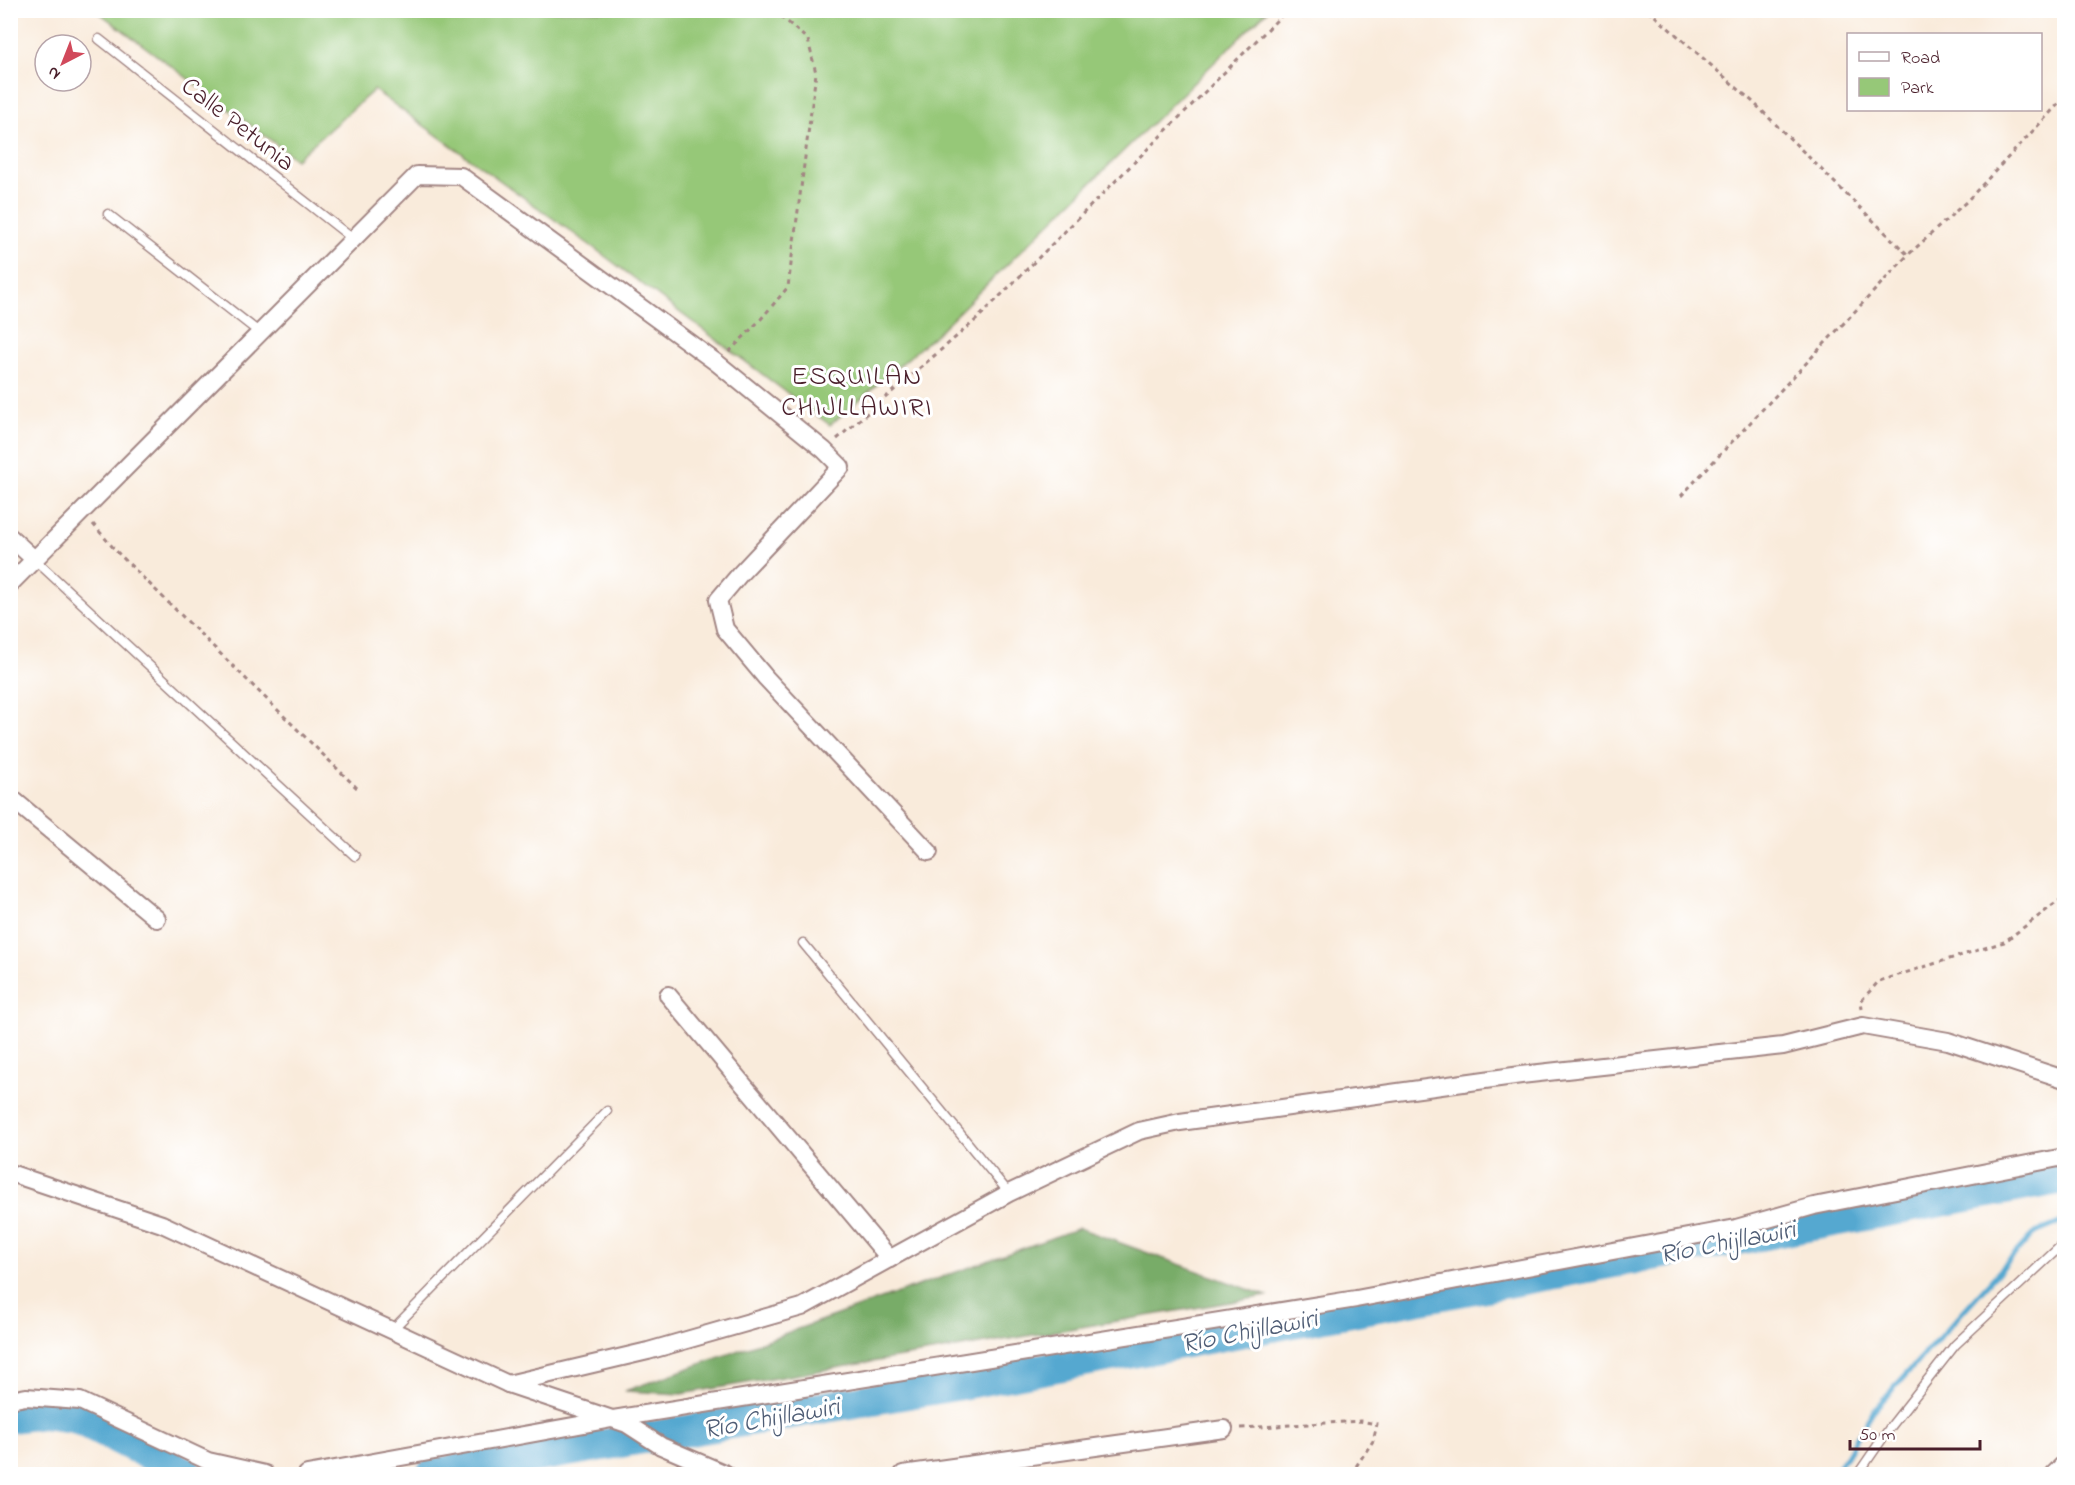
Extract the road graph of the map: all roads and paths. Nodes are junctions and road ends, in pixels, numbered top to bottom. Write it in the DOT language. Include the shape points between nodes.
graph roads {
  1 [pos="774,10"];
  2 [pos="1287,10"];
  3 [pos="1648,10"];
  4 [pos="99,39"];
  5 [pos="2064,98"];
  6 [pos="108,214"];
  7 [pos="353,239"];
  8 [pos="1908,255"];
  9 [pos="261,334"];
  10 [pos="717,363"];
  11 [pos="824,450"];
  12 [pos="1682,496"];
  13 [pos="82,511"];
  14 [pos="10,537"];
  15 [pos="34,559"];
  16 [pos="10,584"];
  17 [pos="359,789"];
  18 [pos="10,797"];
  19 [pos="929,852"];
  20 [pos="355,856"];
  21 [pos="2064,897"];
  22 [pos="157,919"];
  23 [pos="804,943"];
  24 [pos="668,995"];
  25 [pos="1863,1026"];
  26 [pos="2064,1079"];
  27 [pos="607,1111"];
  28 [pos="2064,1157"];
  29 [pos="10,1173"];
  30 [pos="1009,1193"];
  31 [pos="2064,1243"];
  32 [pos="890,1259"];
  33 [pos="391,1331"];
  34 [pos="507,1384"];
  35 [pos="10,1400"];
  36 [pos="619,1422"];
  37 [pos="1224,1429"];
  38 [pos="2064,1464"];
  39 [pos="265,1474"];
  40 [pos="307,1474"];
  41 [pos="726,1474"];
  42 [pos="903,1474"];
  43 [pos="1351,1474"];
  44 [pos="1858,1474"];
  45 [pos="2054,1474"];
  1 -- 10 [label="path" via="808,40 816,73 788,287"];
  2 -- 11 [label="path" via="977,319"];
  3 -- 8 [label="path" via="1753,102"];
  4 -- 7 [label="lane, Calle Petunia"];
  5 -- 8 [label="path" via="1966,202"];
  6 -- 9 [label="lane"];
  7 -- 9 [label="street"];
  7 -- 10 [label="street" via="417,175 461,176"];
  8 -- 12 [label="path"];
  9 -- 13 [label="street"];
  10 -- 11 [label="street"];
  11 -- 19 [label="street" via="841,467 718,600 725,629"];
  13 -- 15 [label="street"];
  13 -- 17 [label="path" via="116,551"];
  14 -- 15 [label="street"];
  15 -- 16 [label="street"];
  15 -- 20 [label="lane"];
  18 -- 22 [label="street"];
  21 -- 25 [label="path" via="2004,942 1879,981 1861,1001"];
  23 -- 30 [label="lane"];
  24 -- 32 [label="street"];
  25 -- 26 [label="street" via="1948,1041"];
  25 -- 30 [label="street" via="1783,1046 1521,1075 1180,1122 1139,1131"];
  27 -- 33 [label="lane"];
  28 -- 36 [label="street" via="1814,1206 1736,1228 1326,1305"];
  29 -- 33 [label="street" via="162,1224"];
  30 -- 32 [label="street"];
  31 -- 44 [label="lane" via="1955,1345"];
  32 -- 34 [label="street" via="802,1308 648,1351"];
  33 -- 34 [label="street"];
  34 -- 36 [label="street"];
  35 -- 39 [label="street" via="26,1397 80,1401 208,1461"];
  36 -- 40 [label="street"];
  36 -- 41 [label="street" via="661,1446"];
  37 -- 42 [label="street"];
  37 -- 43 [label="path" via="1360,1420 1377,1424 1374,1441"];
  38 -- 45 [label="street"];
}
